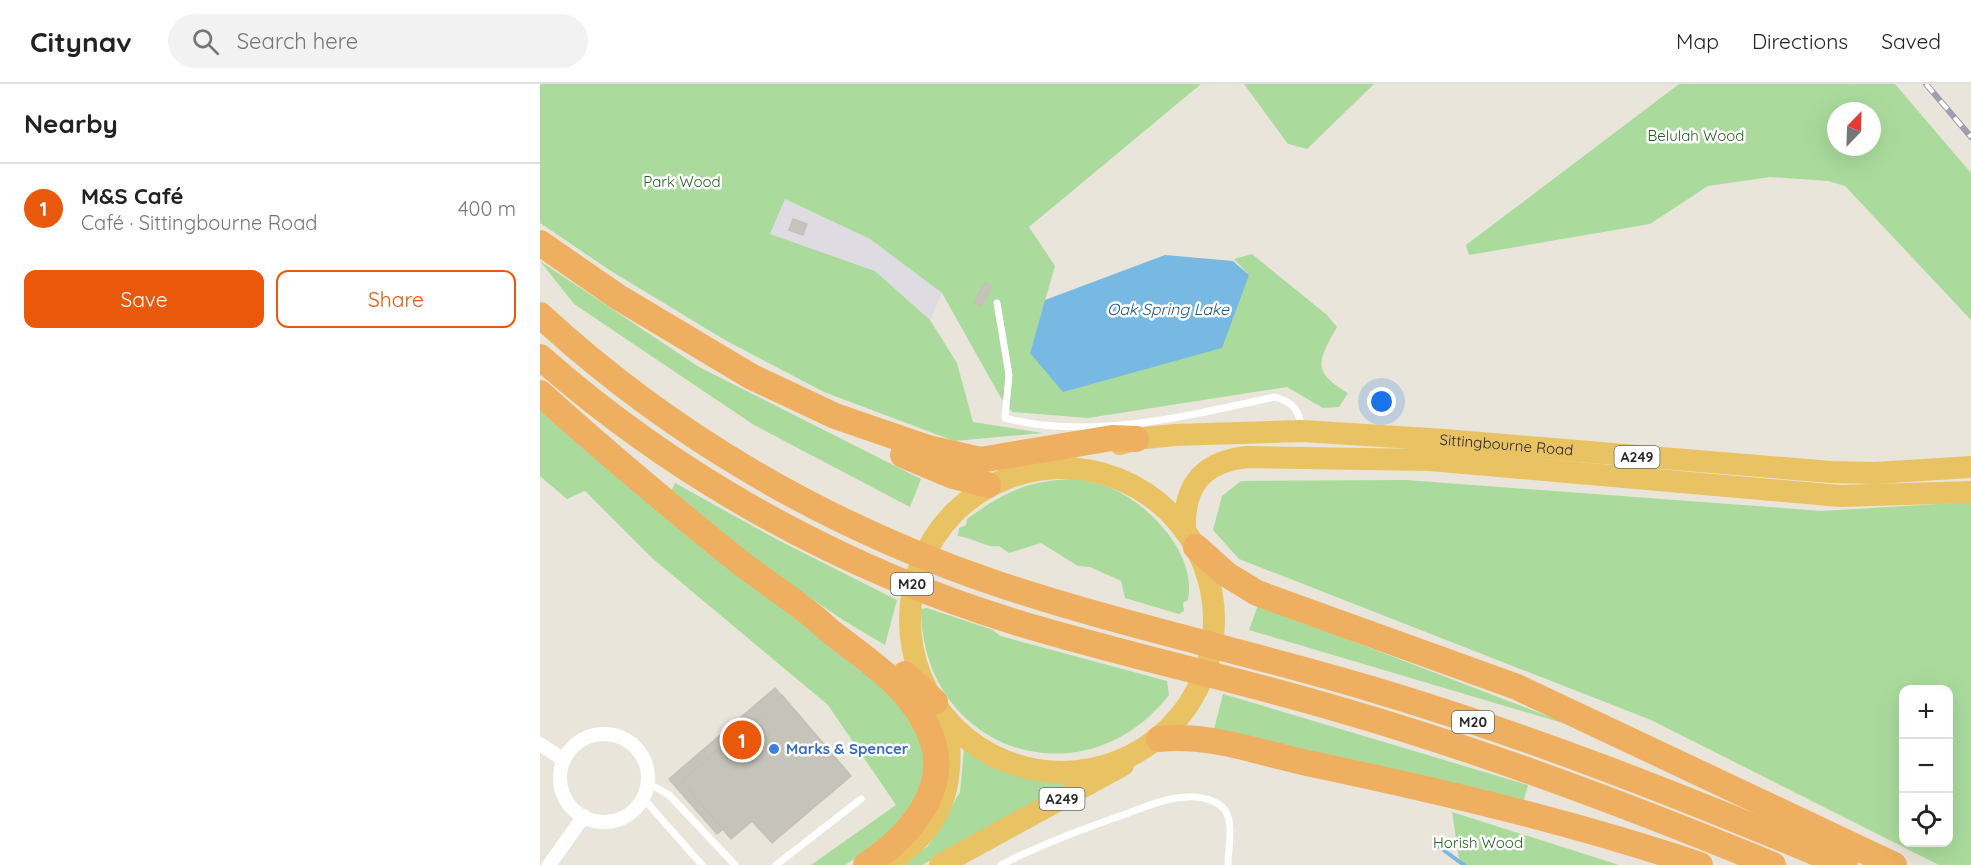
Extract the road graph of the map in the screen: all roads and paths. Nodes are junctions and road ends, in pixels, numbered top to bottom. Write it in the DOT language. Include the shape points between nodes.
graph roads {
  1 [pos="540,243"];
  2 [pos="997,303"];
  3 [pos="540,315"];
  4 [pos="540,357"];
  5 [pos="540,393"];
  6 [pos="835,416"];
  7 [pos="1302,431"];
  8 [pos="1136,439"];
  9 [pos="1971,467"];
  10 [pos="1047,469"];
  11 [pos="988,485"];
  12 [pos="1971,492"];
  13 [pos="1191,539"];
  14 [pos="812,615"];
  15 [pos="942,712"];
  16 [pos="540,744"];
  17 [pos="1149,746"];
  18 [pos="564,760"];
  19 [pos="648,783"];
  20 [pos="643,798"];
  21 [pos="861,798"];
  22 [pos="584,816"];
  23 [pos="549,865"];
  24 [pos="702,865"];
  25 [pos="735,865"];
  26 [pos="776,865"];
  27 [pos="866,865"];
  28 [pos="886,865"];
  29 [pos="940,865"];
  30 [pos="1001,865"];
  31 [pos="1227,865"];
  32 [pos="1700,865"];
  33 [pos="1773,865"];
  34 [pos="1845,865"];
  35 [pos="1894,865"];
  1 -- 6 [label="highway" via="697,346"];
  2 -- 7 [label="lane" via="1009,375 1005,418 1081,427 1180,417 1275,397 1289,401 1298,411"];
  3 -- 34 [label="highway, M20" via="621,383 722,454 810,504 904,548 992,582 1090,613 1359,685 1482,725 1657,789"];
  4 -- 33 [label="highway, M20" via="611,415 699,476 774,519 877,569 1012,621 1444,741 1622,804"];
  5 -- 14 [label="highway" via="644,484"];
  6 -- 8 [label="highway" via="945,453 980,460 1103,439"];
  6 -- 11 [label="highway" via="899,454 953,476"];
  7 -- 8 [label="highway, Sittingbourne Road / A249"];
  7 -- 9 [label="highway, Sittingbourne Road / A249" via="1831,472"];
  8 -- 10 [label="highway, Sittingbourne Road / A249"];
  10 -- 11 [label="highway"];
  10 -- 13 [label="highway" via="1081,470 1119,482 1151,499"];
  11 -- 15 [label="highway" via="944,522 921,560 910,607 913,642"];
  12 -- 13 [label="highway, Sittingbourne Road / A249" via="1840,496 1430,460 1247,456 1226,460 1199,477 1187,501"];
  13 -- 17 [label="highway" via="1210,579 1216,624 1211,657 1198,691 1178,721"];
  13 -- 35 [label="highway" via="1226,574 1257,593 1517,687"];
  14 -- 15 [label="highway" via="882,654"];
  14 -- 27 [label="highway" via="898,686 915,707 933,741 937,766 929,798 914,824"];
  15 -- 17 [label="highway" via="974,744 992,755 1029,766 1087,766"];
  15 -- 28 [label="highway" via="951,776 943,802 926,831"];
  16 -- 18 [label="street"];
  17 -- 29 [label="highway, A249" via="1123,765"];
  17 -- 32 [label="highway" via="1182,738 1218,744 1462,797"];
  18 -- 19 [label="street" via="582,740 596,734 612,734 627,740 639,752"];
  18 -- 22 [label="street" via="562,792 573,809"];
  19 -- 20 [label="street"];
  19 -- 25 [label="lane" via="669,795"];
  20 -- 22 [label="street" via="621,818 606,822"];
  20 -- 24 [label="lane"];
  21 -- 26 [label="lane"];
  22 -- 23 [label="street"];
  30 -- 31 [label="lane" via="1105,821 1187,797 1210,800 1226,811"];
}
